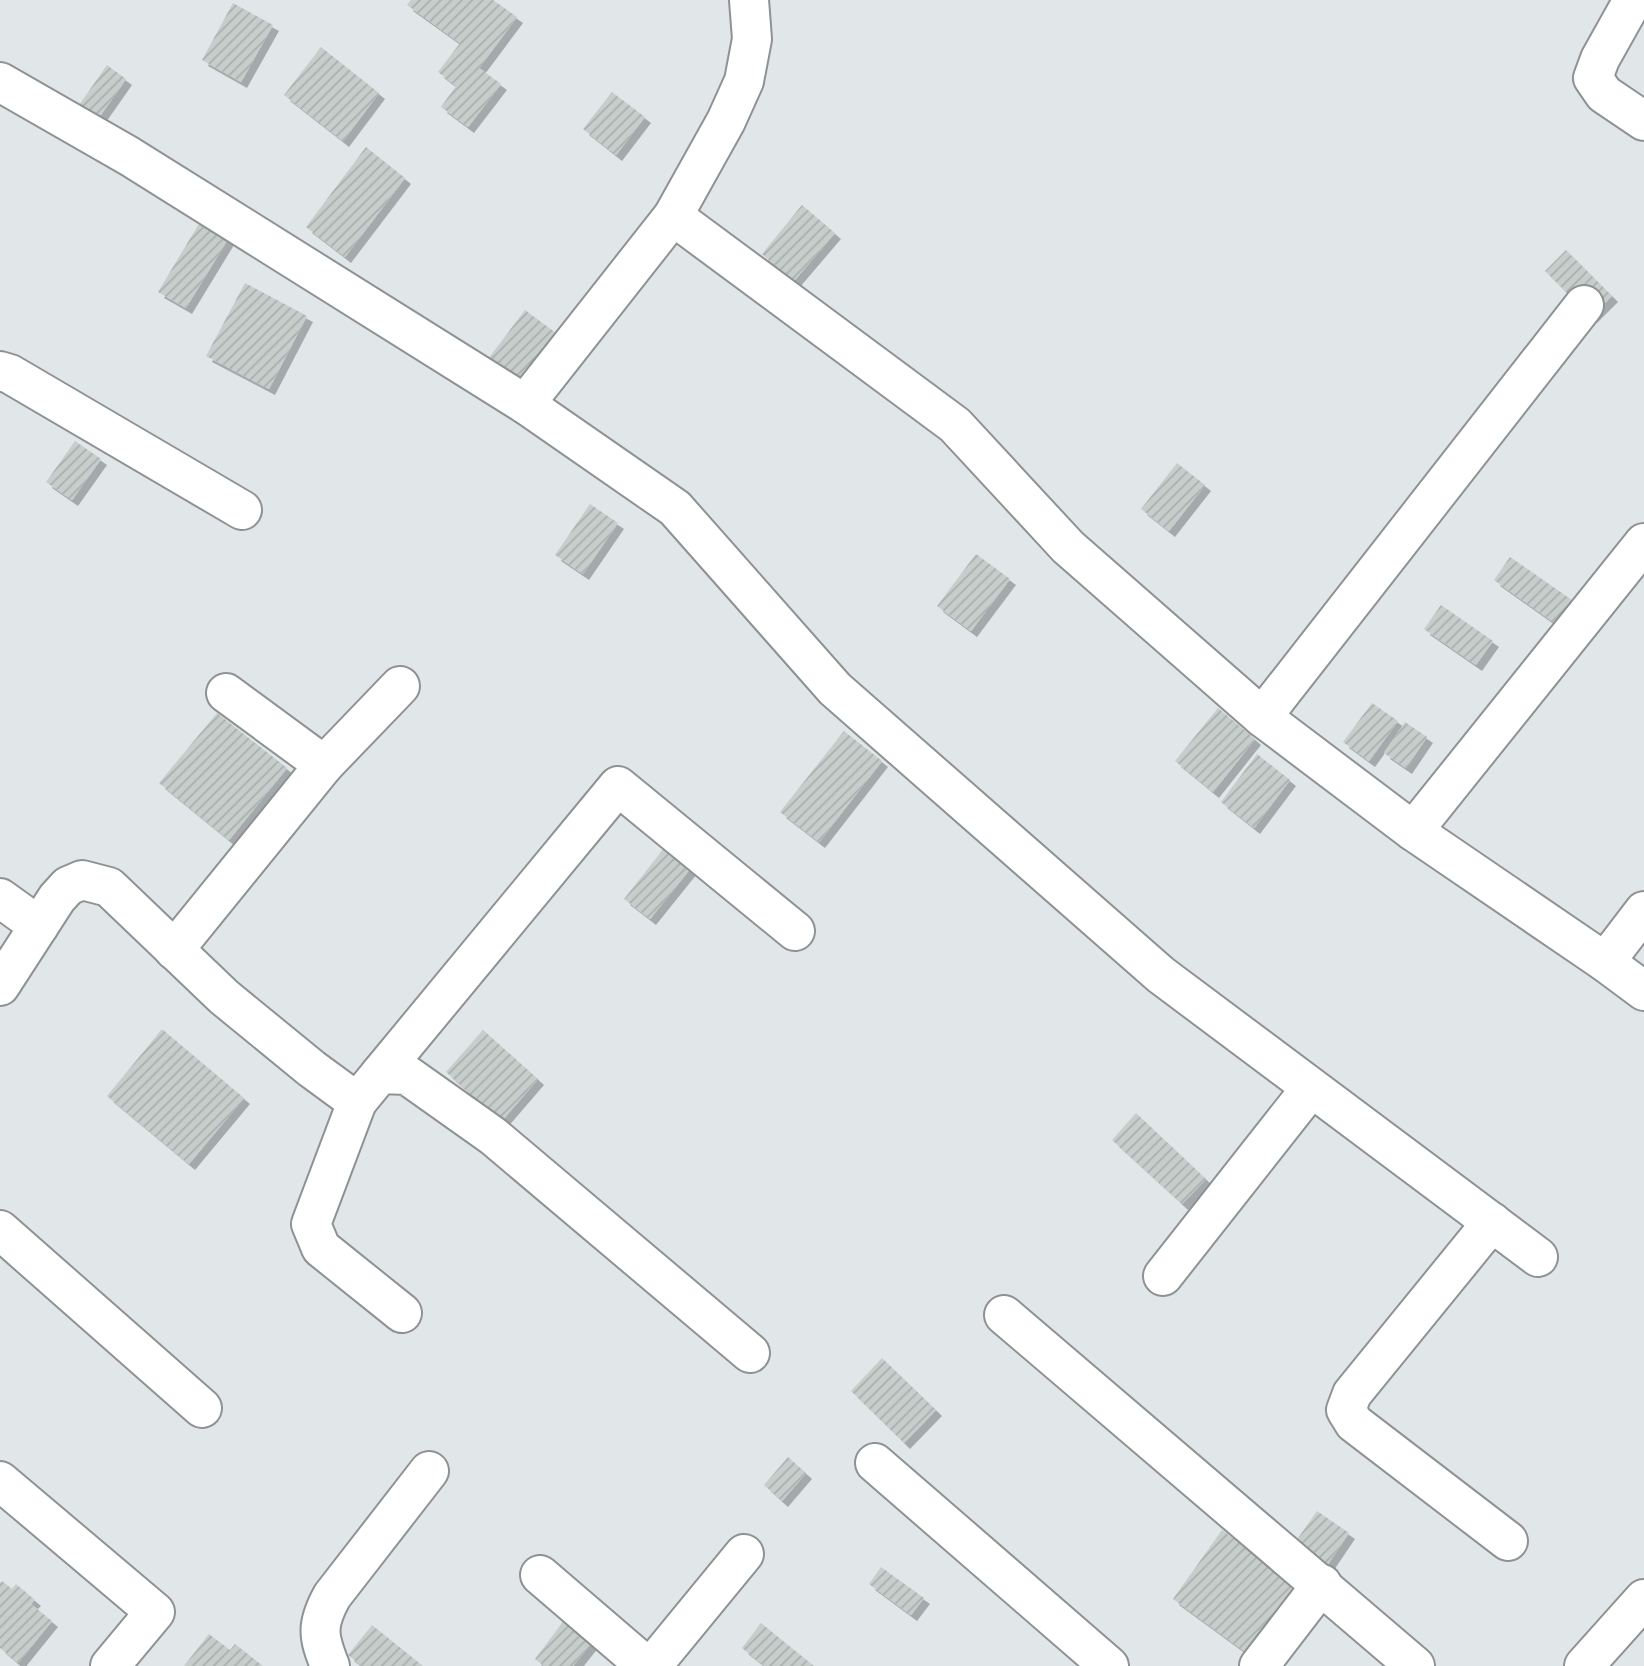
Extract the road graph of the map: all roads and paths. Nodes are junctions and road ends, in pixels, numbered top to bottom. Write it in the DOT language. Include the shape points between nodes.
graph roads {
  1 [pos="750,0"];
  2 [pos="1633,0"];
  3 [pos="0,82"];
  4 [pos="1644,121"];
  5 [pos="673,216"];
  6 [pos="1584,305"];
  7 [pos="0,371"];
  8 [pos="525,404"];
  9 [pos="242,510"];
  10 [pos="1644,543"];
  11 [pos="400,686"];
  12 [pos="226,693"];
  13 [pos="1262,717"];
  14 [pos="324,765"];
  15 [pos="1413,831"];
  16 [pos="0,898"];
  17 [pos="1644,911"];
  18 [pos="39,926"];
  19 [pos="796,932"];
  20 [pos="174,950"];
  21 [pos="1605,962"];
  22 [pos="0,986"];
  23 [pos="1644,991"];
  24 [pos="368,1088"];
  25 [pos="1311,1088"];
  26 [pos="1492,1222"];
  27 [pos="0,1230"];
  28 [pos="1538,1257"];
  29 [pos="1163,1276"];
  30 [pos="402,1313"];
  31 [pos="1004,1315"];
  32 [pos="750,1353"];
  33 [pos="202,1408"];
  34 [pos="874,1463"];
  35 [pos="429,1471"];
  36 [pos="0,1481"];
  37 [pos="1508,1541"];
  38 [pos="744,1554"];
  39 [pos="540,1575"];
  40 [pos="1322,1584"];
  41 [pos="1644,1599"];
  42 [pos="110,1666"];
  43 [pos="330,1666"];
  44 [pos="646,1666"];
  45 [pos="652,1666"];
  46 [pos="1109,1666"];
  47 [pos="1259,1666"];
  48 [pos="1415,1666"];
  49 [pos="1584,1666"];
  1 -- 5 [label="street" via="752,39 744,81"];
  2 -- 4 [label="street" via="1593,78 1604,94"];
  3 -- 8 [label="street" via="129,156"];
  5 -- 8 [label="street"];
  5 -- 13 [label="street" via="955,425 1068,547"];
  6 -- 13 [label="street"];
  7 -- 9 [label="street"];
  8 -- 25 [label="street" via="676,508 835,689 1161,975"];
  10 -- 15 [label="street"];
  11 -- 14 [label="street"];
  12 -- 14 [label="street"];
  13 -- 15 [label="street"];
  14 -- 20 [label="street"];
  15 -- 21 [label="street"];
  16 -- 18 [label="street"];
  17 -- 21 [label="street"];
  18 -- 20 [label="street" via="68,886 82,880 108,887"];
  18 -- 22 [label="street"];
  19 -- 24 [label="street" via="618,786"];
  20 -- 24 [label="street" via="224,997"];
  21 -- 23 [label="street"];
  24 -- 30 [label="street" via="311,1224 321,1248"];
  24 -- 32 [label="street" via="407,1075 493,1136"];
  25 -- 26 [label="street"];
  25 -- 29 [label="street"];
  26 -- 28 [label="street"];
  26 -- 37 [label="street" via="1352,1394 1346,1410 1354,1423"];
  27 -- 33 [label="street"];
  31 -- 40 [label="street"];
  34 -- 46 [label="street"];
  35 -- 43 [label="street" via="327,1604 319,1625"];
  36 -- 42 [label="street" via="155,1612"];
  38 -- 45 [label="street"];
  39 -- 44 [label="street"];
  40 -- 47 [label="street"];
  40 -- 48 [label="street"];
  41 -- 49 [label="street"];
}
